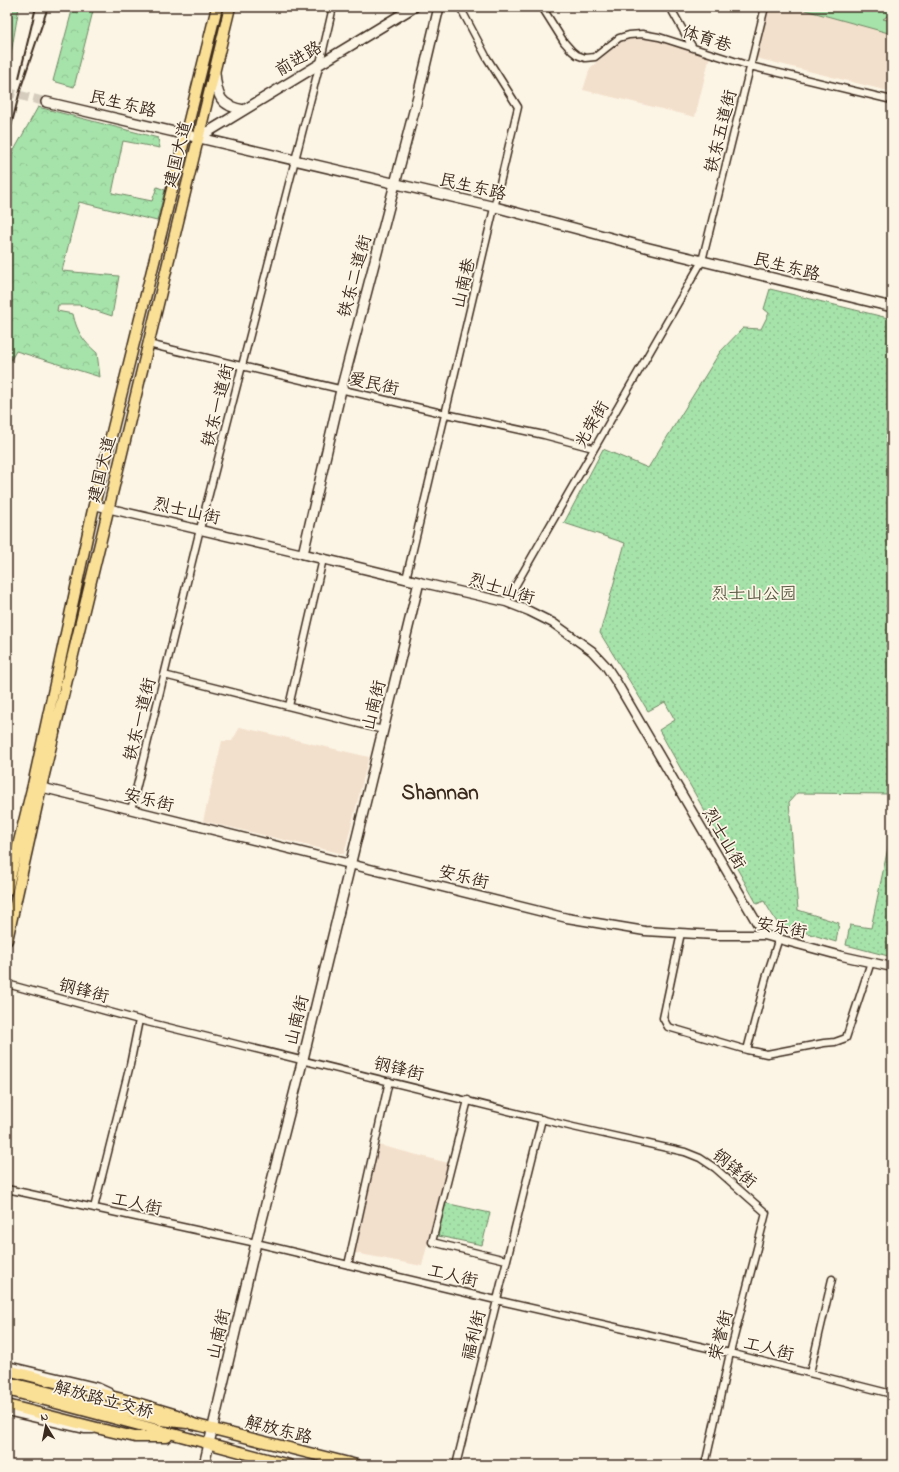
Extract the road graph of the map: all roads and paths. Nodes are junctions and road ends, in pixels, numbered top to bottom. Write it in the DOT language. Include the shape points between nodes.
graph roads {
  1 [pos="217,7"];
  2 [pos="230,7"];
  3 [pos="332,7"];
  4 [pos="414,7"];
  5 [pos="439,7"];
  6 [pos="460,7"];
  7 [pos="542,7"];
  8 [pos="670,7"];
  9 [pos="765,7"];
  10 [pos="210,35"];
  11 [pos="222,36"];
  12 [pos="693,48"];
  13 [pos="320,63"];
  14 [pos="750,66"];
  15 [pos="215,68"];
  16 [pos="892,100"];
  17 [pos="46,102"];
  18 [pos="244,110"];
  19 [pos="186,134"];
  20 [pos="198,138"];
  21 [pos="294,160"];
  22 [pos="395,184"];
  23 [pos="495,207"];
  24 [pos="702,261"];
  25 [pos="892,307"];
  26 [pos="148,344"];
  27 [pos="242,366"];
  28 [pos="341,390"];
  29 [pos="446,414"];
  30 [pos="593,448"];
  31 [pos="94,505"];
  32 [pos="109,508"];
  33 [pos="200,529"];
  34 [pos="303,554"];
  35 [pos="323,559"];
  36 [pos="406,579"];
  37 [pos="419,582"];
  38 [pos="506,602"];
  39 [pos="164,675"];
  40 [pos="289,706"];
  41 [pos="383,730"];
  42 [pos="37,786"];
  43 [pos="130,810"];
  44 [pos="351,864"];
  45 [pos="7,890"];
  46 [pos="680,933"];
  47 [pos="764,935"];
  48 [pos="779,938"];
  49 [pos="7,940"];
  50 [pos="871,962"];
  51 [pos="892,967"];
  52 [pos="7,984"];
  53 [pos="139,1020"];
  54 [pos="747,1050"];
  55 [pos="303,1059"];
  56 [pos="389,1081"];
  57 [pos="468,1100"];
  58 [pos="542,1119"];
  59 [pos="7,1189"];
  60 [pos="94,1208"];
  61 [pos="766,1213"];
  62 [pos="256,1243"];
  63 [pos="506,1260"];
  64 [pos="348,1265"];
  65 [pos="832,1279"];
  66 [pos="496,1300"];
  67 [pos="730,1352"];
  68 [pos="7,1365"];
  69 [pos="7,1370"];
  70 [pos="810,1373"];
  71 [pos="7,1376"];
  72 [pos="7,1382"];
  73 [pos="7,1390"];
  74 [pos="892,1394"];
  75 [pos="7,1399"];
  76 [pos="126,1400"];
  77 [pos="7,1405"];
  78 [pos="7,1412"];
  79 [pos="181,1422"];
  80 [pos="193,1424"];
  81 [pos="213,1429"];
  82 [pos="109,1431"];
  83 [pos="161,1436"];
  84 [pos="192,1439"];
  85 [pos="209,1444"];
  86 [pos="204,1465"];
  87 [pos="288,1465"];
  88 [pos="357,1465"];
  89 [pos="456,1465"];
  90 [pos="704,1465"];
  1 -- 10 [label="main road, 建国大道"];
  2 -- 11 [label="main road, 建国大道"];
  3 -- 13 [label="street, 铁东一道街"];
  4 -- 13 [label="main road, 前进路"];
  5 -- 22 [label="main road, 铁东二道街"];
  6 -- 23 [label="street, 山南巷" via="487,58 518,107"];
  7 -- 12 [label="street, 体育巷" via="564,42 577,55 585,58 595,57 619,38 629,34 642,34"];
  8 -- 12 [label="street"];
  9 -- 14 [label="street, 铁东五道街"];
  10 -- 11 [label="main road" via="210,42 213,44 220,42"];
  10 -- 19 [label="main road, 建国大道"];
  11 -- 15 [label="main road, 建国大道"];
  12 -- 14 [label="street, 体育巷"];
  13 -- 18 [label="main road, 前进路"];
  13 -- 21 [label="street, 铁东一道街"];
  14 -- 16 [label="street, 体育巷"];
  14 -- 24 [label="street, 铁东五道街"];
  15 -- 18 [label="main road" via="218,93 223,101 231,108"];
  15 -- 20 [label="main road, 建国大道"];
  17 -- 19 [label="main road, 民生东路"];
  18 -- 20 [label="main road, 前进路"];
  19 -- 20 [label="main road, 民生东路"];
  19 -- 31 [label="main road, 建国大道"];
  20 -- 21 [label="main road, 民生东路"];
  20 -- 26 [label="main road, 建国大道"];
  21 -- 22 [label="main road, 民生东路"];
  21 -- 27 [label="street, 铁东一道街"];
  22 -- 23 [label="main road, 民生东路"];
  22 -- 28 [label="main road, 铁东二道街"];
  23 -- 24 [label="main road, 民生东路"];
  23 -- 29 [label="street, 山南巷"];
  24 -- 25 [label="main road, 民生东路"];
  24 -- 30 [label="street, 光荣街"];
  26 -- 27 [label="street, 爱民街"];
  26 -- 32 [label="main road, 建国大道"];
  27 -- 28 [label="street, 爱民街"];
  27 -- 33 [label="street, 铁东一道街"];
  28 -- 29 [label="street, 爱民街"];
  28 -- 34 [label="main road, 铁东二道街"];
  29 -- 30 [label="street, 爱民街"];
  29 -- 36 [label="street, 山南巷"];
  30 -- 38 [label="street, 光荣街"];
  31 -- 32 [label="street, 烈士山街"];
  31 -- 42 [label="main road, 建国大道"];
  32 -- 33 [label="street, 烈士山街"];
  32 -- 42 [label="main road, 建国大道"];
  33 -- 34 [label="street, 烈士山街"];
  33 -- 39 [label="street, 铁东一道街"];
  34 -- 35 [label="main road, 烈士山街"];
  35 -- 36 [label="main road, 烈士山街"];
  35 -- 40 [label="street"];
  36 -- 37 [label="main road, 烈士山街"];
  37 -- 38 [label="street, 烈士山街"];
  37 -- 41 [label="main road, 山南街"];
  38 -- 47 [label="street, 烈士山街" via="530,611 553,624 592,651 606,666"];
  39 -- 40 [label="street"];
  39 -- 43 [label="street, 铁东一道街"];
  40 -- 41 [label="street"];
  41 -- 44 [label="main road, 山南街"];
  42 -- 43 [label="street, 安乐街"];
  42 -- 45 [label="main road, 建国大道"];
  42 -- 49 [label="main road, 建国大道"];
  43 -- 44 [label="street, 安乐街"];
  44 -- 46 [label="street, 安乐街" via="567,918 645,931"];
  44 -- 55 [label="main road, 山南街"];
  46 -- 47 [label="street, 安乐街"];
  46 -- 54 [label="street" via="663,1018 668,1027"];
  47 -- 48 [label="street, 安乐街"];
  48 -- 50 [label="street, 安乐街"];
  48 -- 54 [label="street"];
  50 -- 51 [label="street, 安乐街"];
  50 -- 54 [label="street" via="846,1038 767,1054"];
  52 -- 53 [label="street, 钢锋街"];
  53 -- 55 [label="street, 钢锋街"];
  53 -- 60 [label="street"];
  55 -- 56 [label="street, 钢锋街"];
  55 -- 62 [label="main road, 山南街"];
  56 -- 57 [label="street, 钢锋街"];
  56 -- 64 [label="street"];
  57 -- 58 [label="street, 钢锋街"];
  57 -- 63 [label="street" via="432,1242"];
  58 -- 61 [label="street, 钢锋街" via="685,1152 700,1158"];
  58 -- 63 [label="street, 福利街"];
  59 -- 60 [label="street, 工人街"];
  60 -- 62 [label="street, 工人街"];
  61 -- 67 [label="street, 荣誉街"];
  62 -- 64 [label="street, 工人街"];
  62 -- 81 [label="main road, 山南街"];
  63 -- 66 [label="street, 福利街"];
  64 -- 66 [label="street, 工人街"];
  65 -- 70 [label="street"];
  66 -- 67 [label="street, 工人街"];
  66 -- 89 [label="street, 福利街"];
  67 -- 70 [label="street, 工人街"];
  67 -- 90 [label="street, 荣誉街"];
  68 -- 76 [label="street" via="99,1387"];
  69 -- 76 [label="main road"];
  70 -- 74 [label="street, 工人街"];
  71 -- 79 [label="main road" via="144,1410"];
  72 -- 79 [label="main road, 解放路立交桥" via="162,1420"];
  73 -- 84 [label="main road, 解放路立交桥"];
  75 -- 83 [label="main road"];
  76 -- 80 [label="main road" via="177,1415"];
  77 -- 82 [label="main road"];
  78 -- 82 [label="street" via="85,1430"];
  79 -- 80 [label="main road, 解放路立交桥"];
  80 -- 81 [label="main road, 解放东路"];
  81 -- 85 [label="main road, 山南街"];
  81 -- 88 [label="main road, 解放东路"];
  82 -- 83 [label="main road" via="136,1436"];
  83 -- 84 [label="main road"];
  84 -- 85 [label="main road, 解放东路"];
  85 -- 86 [label="main road, 山南街"];
  85 -- 87 [label="main road, 解放东路"];
}
